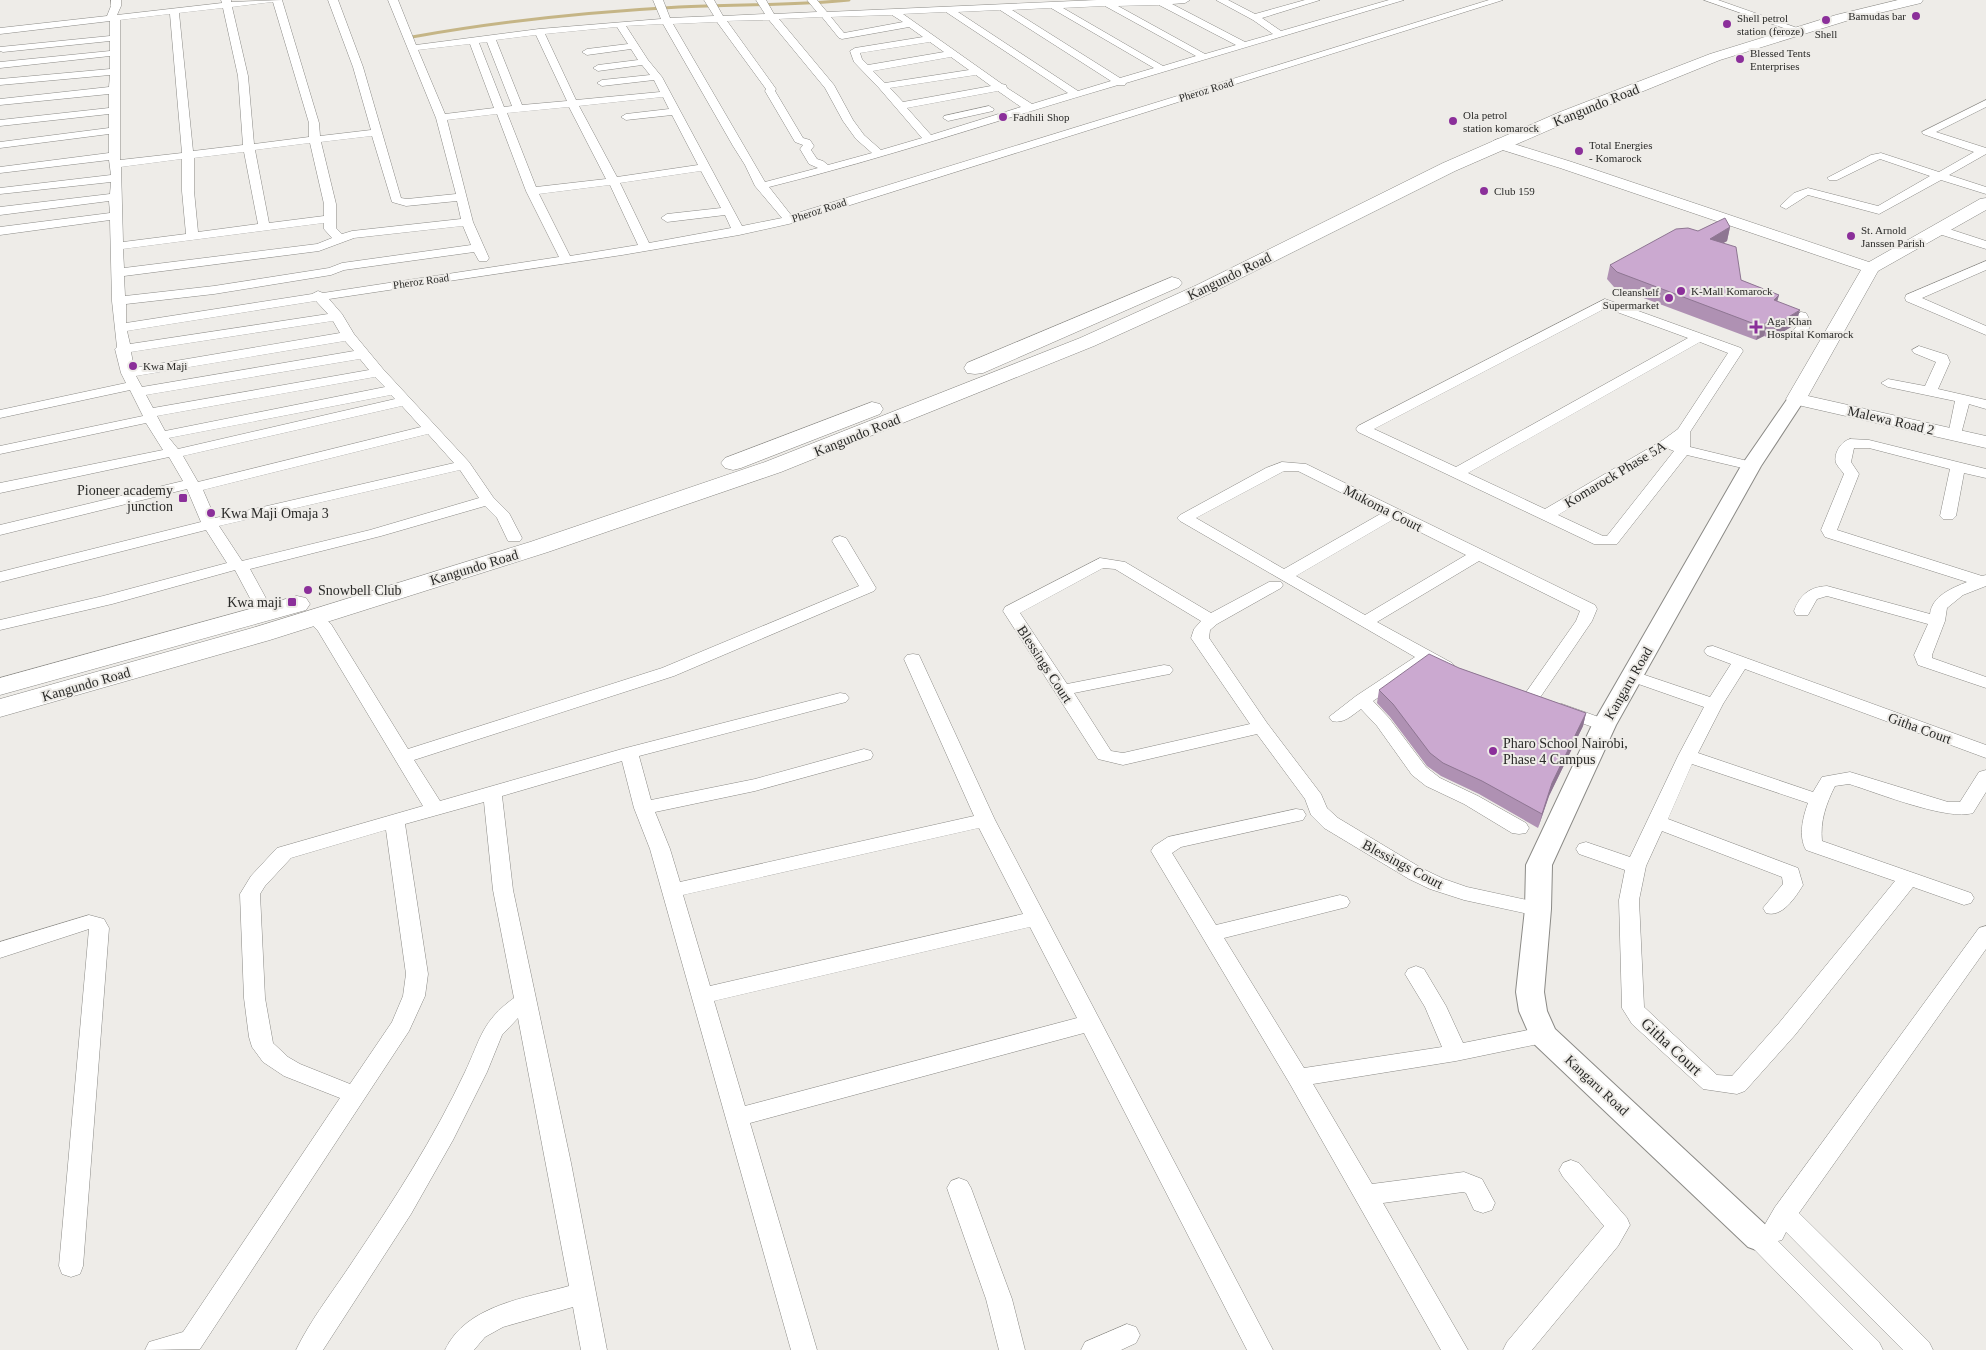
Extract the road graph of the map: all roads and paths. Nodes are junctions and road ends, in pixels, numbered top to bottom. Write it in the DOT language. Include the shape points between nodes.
graph roads {
  1 [pos="272,0"];
  2 [pos="277,0"];
  3 [pos="333,0"];
  4 [pos="393,0"];
  5 [pos="658,0"];
  6 [pos="709,0"];
  7 [pos="862,0"];
  8 [pos="937,0"];
  9 [pos="993,0"];
  10 [pos="1185,0"];
  11 [pos="1221,0"];
  12 [pos="1277,0"];
  13 [pos="1314,0"];
  14 [pos="1399,0"];
  15 [pos="1498,0"];
  16 [pos="1709,0"];
  17 [pos="1916,0"];
  18 [pos="1156,1"];
  19 [pos="814,2"];
  20 [pos="1105,2"];
  21 [pos="1479,2"];
  22 [pos="227,3"];
  23 [pos="1049,3"];
  24 [pos="118,7"];
  25 [pos="765,7"];
  26 [pos="1001,7"];
  27 [pos="1291,7"];
  28 [pos="949,10"];
  29 [pos="174,11"];
  30 [pos="893,11"];
  31 [pos="870,12"];
  32 [pos="825,15"];
  33 [pos="1254,17"];
  34 [pos="720,19"];
  35 [pos="667,22"];
  36 [pos="620,24"];
  37 [pos="910,24"];
  38 [pos="1801,31"];
  39 [pos="0,32"];
  40 [pos="539,32"];
  41 [pos="1280,34"];
  42 [pos="842,36"];
  43 [pos="114,38"];
  44 [pos="490,38"];
  45 [pos="930,39"];
  46 [pos="473,40"];
  47 [pos="1244,45"];
  48 [pos="635,46"];
  49 [pos="413,48"];
  50 [pos="3,49"];
  51 [pos="855,51"];
  52 [pos="588,52"];
  53 [pos="114,53"];
  54 [pos="951,54"];
  55 [pos="1204,57"];
  56 [pos="644,62"];
  57 [pos="0,65"];
  58 [pos="598,68"];
  59 [pos="865,69"];
  60 [pos="1162,69"];
  61 [pos="1679,70"];
  62 [pos="114,72"];
  63 [pos="977,72"];
  64 [pos="657,77"];
  65 [pos="0,82"];
  66 [pos="1121,82"];
  67 [pos="602,83"];
  68 [pos="883,86"];
  69 [pos="1002,87"];
  70 [pos="114,90"];
  71 [pos="666,94"];
  72 [pos="1076,94"];
  73 [pos="0,102"];
  74 [pos="1986,102"];
  75 [pos="574,104"];
  76 [pos="900,106"];
  77 [pos="1028,106"];
  78 [pos="518,109"];
  79 [pos="115,110"];
  80 [pos="502,110"];
  81 [pos="676,111"];
  82 [pos="626,117"];
  83 [pos="441,118"];
  84 [pos="948,118"];
  85 [pos="0,123"];
  86 [pos="115,130"];
  87 [pos="378,132"];
  88 [pos="315,140"];
  89 [pos="929,140"];
  90 [pos="1498,144"];
  91 [pos="0,145"];
  92 [pos="250,147"];
  93 [pos="1983,148"];
  94 [pos="879,154"];
  95 [pos="188,156"];
  96 [pos="115,160"];
  97 [pos="706,166"];
  98 [pos="21,167"];
  99 [pos="0,170"];
  100 [pos="827,170"];
  101 [pos="0,175"];
  102 [pos="1937,176"];
  103 [pos="117,178"];
  104 [pos="1833,178"];
  105 [pos="613,180"];
  106 [pos="761,186"];
  107 [pos="532,190"];
  108 [pos="0,191"];
  109 [pos="1986,191"];
  110 [pos="115,197"];
  111 [pos="462,197"];
  112 [pos="1986,203"];
  113 [pos="1786,206"];
  114 [pos="0,211"];
  115 [pos="729,211"];
  116 [pos="117,216"];
  117 [pos="328,218"];
  118 [pos="667,218"];
  119 [pos="789,220"];
  120 [pos="467,222"];
  121 [pos="264,227"];
  122 [pos="1940,230"];
  123 [pos="0,231"];
  124 [pos="739,231"];
  125 [pos="192,237"];
  126 [pos="338,238"];
  127 [pos="1986,245"];
  128 [pos="117,246"];
  129 [pos="645,247"];
  130 [pos="479,248"];
  131 [pos="566,260"];
  132 [pos="1986,265"];
  133 [pos="1871,268"];
  134 [pos="331,271"];
  135 [pos="488,272"];
  136 [pos="118,273"];
  137 [pos="325,295"];
  138 [pos="118,301"];
  139 [pos="1801,316"];
  140 [pos="337,317"];
  141 [pos="120,328"];
  142 [pos="1800,331"];
  143 [pos="1986,331"];
  144 [pos="348,336"];
  145 [pos="1700,337"];
  146 [pos="122,350"];
  147 [pos="1919,350"];
  148 [pos="363,354"];
  149 [pos="378,372"];
  150 [pos="1888,382"];
  151 [pos="134,384"];
  152 [pos="393,390"];
  153 [pos="1930,391"];
  154 [pos="1963,398"];
  155 [pos="1796,399"];
  156 [pos="403,401"];
  157 [pos="1986,405"];
  158 [pos="0,414"];
  159 [pos="150,416"];
  160 [pos="430,429"];
  161 [pos="1683,432"];
  162 [pos="1955,435"];
  163 [pos="160,436"];
  164 [pos="1986,442"];
  165 [pos="1668,443"];
  166 [pos="0,450"];
  167 [pos="1683,450"];
  168 [pos="174,453"];
  169 [pos="464,465"];
  170 [pos="1751,466"];
  171 [pos="1958,467"];
  172 [pos="1457,473"];
  173 [pos="1986,474"];
  174 [pos="192,486"];
  175 [pos="0,488"];
  176 [pos="488,500"];
  177 [pos="1393,513"];
  178 [pos="1545,516"];
  179 [pos="1948,516"];
  180 [pos="210,524"];
  181 [pos="0,530"];
  182 [pos="514,538"];
  183 [pos="840,541"];
  184 [pos="1476,555"];
  185 [pos="239,565"];
  186 [pos="0,577"];
  187 [pos="1983,580"];
  188 [pos="1279,581"];
  189 [pos="1802,611"];
  190 [pos="266,613"];
  191 [pos="314,618"];
  192 [pos="1211,620"];
  193 [pos="1937,621"];
  194 [pos="1365,622"];
  195 [pos="0,625"];
  196 [pos="1713,651"];
  197 [pos="1426,657"];
  198 [pos="913,659"];
  199 [pos="1741,662"];
  200 [pos="1164,670"];
  201 [pos="1463,675"];
  202 [pos="1633,676"];
  203 [pos="1986,683"];
  204 [pos="0,687"];
  205 [pos="1063,690"];
  206 [pos="1514,692"];
  207 [pos="840,698"];
  208 [pos="1531,698"];
  209 [pos="1362,700"];
  210 [pos="1714,704"];
  211 [pos="0,708"];
  212 [pos="1338,716"];
  213 [pos="1604,725"];
  214 [pos="1261,727"];
  215 [pos="1986,752"];
  216 [pos="628,753"];
  217 [pos="864,755"];
  218 [pos="1687,756"];
  219 [pos="403,757"];
  220 [pos="1986,776"];
  221 [pos="492,792"];
  222 [pos="1818,800"];
  223 [pos="644,808"];
  224 [pos="437,809"];
  225 [pos="1296,815"];
  226 [pos="985,820"];
  227 [pos="395,822"];
  228 [pos="1658,822"];
  229 [pos="1519,828"];
  230 [pos="1586,849"];
  231 [pos="1636,866"];
  232 [pos="1909,878"];
  233 [pos="672,891"];
  234 [pos="1964,898"];
  235 [pos="1340,902"];
  236 [pos="1773,908"];
  237 [pos="1538,909"];
  238 [pos="1036,918"];
  239 [pos="1986,933"];
  240 [pos="1211,934"];
  241 [pos="0,950"];
  242 [pos="1416,974"];
  243 [pos="702,996"];
  244 [pos="526,1000"];
  245 [pos="1090,1022"];
  246 [pos="1543,1035"];
  247 [pos="1456,1053"];
  248 [pos="1298,1078"];
  249 [pos="354,1094"];
  250 [pos="737,1117"];
  251 [pos="1571,1170"];
  252 [pos="959,1188"];
  253 [pos="1365,1195"];
  254 [pos="1483,1202"];
  255 [pos="1784,1214"];
  256 [pos="1759,1238"];
  257 [pos="71,1266"];
  258 [pos="584,1293"];
  259 [pos="1127,1335"];
  260 [pos="188,1345"];
  261 [pos="158,1350"];
  262 [pos="309,1350"];
  263 [pos="458,1350"];
  264 [pos="594,1350"];
  265 [pos="804,1350"];
  266 [pos="1012,1350"];
  267 [pos="1094,1350"];
  268 [pos="1260,1350"];
  269 [pos="1455,1350"];
  270 [pos="1516,1350"];
  271 [pos="1870,1350"];
  272 [pos="1920,1350"];
  1 -- 22 [label="street"];
  2 -- 88 [label="street" via="314,123"];
  3 -- 87 [label="street"];
  4 -- 49 [label="street"];
  5 -- 35 [label="street"];
  6 -- 34 [label="street"];
  7 -- 31 [label="street"];
  8 -- 28 [label="street"];
  9 -- 26 [label="street"];
  10 -- 18 [label="street"];
  11 -- 33 [label="street"];
  12 -- 27 [label="street"];
  13 -- 27 [label="street"];
  14 -- 41 [label="street"];
  15 -- 21 [label="street, Pheroz Road"];
  16 -- 38 [label="street"];
  17 -- 38 [label="highway, Kangundo Road"];
  18 -- 20 [label="street"];
  18 -- 47 [label="street"];
  19 -- 32 [label="street"];
  20 -- 23 [label="street"];
  20 -- 55 [label="street"];
  21 -- 119 [label="street, Pheroz Road"];
  22 -- 29 [label="street"];
  22 -- 92 [label="street" via="243,76"];
  23 -- 26 [label="street"];
  23 -- 60 [label="street"];
  24 -- 29 [label="street"];
  24 -- 39 [label="street"];
  24 -- 43 [label="street"];
  25 -- 32 [label="street"];
  25 -- 34 [label="street"];
  25 -- 94 [label="street" via="830,87 860,137"];
  26 -- 28 [label="street"];
  26 -- 66 [label="street"];
  27 -- 33 [label="street"];
  28 -- 30 [label="street"];
  28 -- 72 [label="street"];
  29 -- 95 [label="street"];
  30 -- 31 [label="street"];
  30 -- 37 [label="street"];
  31 -- 32 [label="street"];
  32 -- 42 [label="street"];
  33 -- 41 [label="street"];
  34 -- 35 [label="street"];
  34 -- 100 [label="street" via="771,89 799,140 809,146 805,149 813,162"];
  35 -- 36 [label="street"];
  35 -- 106 [label="street"];
  36 -- 40 [label="street"];
  36 -- 48 [label="street"];
  37 -- 42 [label="street"];
  37 -- 45 [label="street"];
  38 -- 61 [label="highway, Kangundo Road"];
  40 -- 44 [label="street"];
  40 -- 75 [label="street"];
  41 -- 47 [label="street"];
  42 -- 51 [label="street"];
  43 -- 50 [label="street"];
  43 -- 53 [label="street"];
  44 -- 46 [label="street"];
  44 -- 78 [label="street"];
  45 -- 51 [label="street"];
  45 -- 54 [label="street"];
  46 -- 49 [label="street"];
  46 -- 80 [label="street"];
  47 -- 55 [label="street"];
  48 -- 52 [label="street"];
  48 -- 56 [label="street"];
  49 -- 83 [label="street"];
  51 -- 59 [label="street" via="857,60"];
  53 -- 57 [label="street"];
  53 -- 62 [label="street"];
  54 -- 59 [label="street"];
  54 -- 63 [label="street"];
  55 -- 60 [label="street"];
  56 -- 58 [label="street"];
  56 -- 64 [label="street"];
  59 -- 68 [label="street"];
  60 -- 66 [label="street"];
  61 -- 90 [label="highway, Kangundo Road"];
  61 -- 182 [label="highway, Kangundo Road" via="1554,106 1255,246 949,379 740,460"];
  62 -- 65 [label="street"];
  62 -- 70 [label="street"];
  63 -- 68 [label="street"];
  63 -- 69 [label="street"];
  64 -- 67 [label="street"];
  64 -- 71 [label="street"];
  66 -- 72 [label="street"];
  68 -- 76 [label="street"];
  69 -- 76 [label="street"];
  69 -- 77 [label="street"];
  70 -- 73 [label="street"];
  70 -- 79 [label="street"];
  71 -- 75 [label="street"];
  71 -- 81 [label="street"];
  72 -- 77 [label="street"];
  74 -- 93 [label="street" via="1927,132"];
  75 -- 78 [label="street"];
  75 -- 105 [label="street"];
  76 -- 89 [label="street"];
  77 -- 84 [label="street"];
  77 -- 89 [label="street"];
  78 -- 80 [label="street"];
  79 -- 85 [label="street"];
  79 -- 86 [label="street"];
  80 -- 83 [label="street"];
  80 -- 107 [label="street"];
  81 -- 82 [label="street"];
  81 -- 97 [label="street"];
  83 -- 111 [label="street"];
  86 -- 91 [label="street"];
  86 -- 96 [label="street"];
  87 -- 88 [label="street"];
  87 -- 111 [label="street" via="398,202"];
  88 -- 92 [label="street"];
  88 -- 117 [label="street" via="330,204"];
  89 -- 94 [label="street"];
  90 -- 133 [label="main road"];
  90 -- 191 [label="highway, Kangundo Road" via="1204,289 962,393 693,496"];
  92 -- 95 [label="street"];
  92 -- 121 [label="street"];
  93 -- 102 [label="street" via="1983,151"];
  94 -- 100 [label="street"];
  95 -- 96 [label="street"];
  95 -- 125 [label="street"];
  96 -- 98 [label="street"];
  96 -- 103 [label="street"];
  97 -- 105 [label="street"];
  97 -- 115 [label="street"];
  98 -- 99 [label="street"];
  98 -- 101 [label="street"];
  100 -- 106 [label="street"];
  102 -- 104 [label="street" via="1878,156"];
  102 -- 109 [label="street"];
  102 -- 113 [label="street" via="1879,210 1820,196 1809,190"];
  103 -- 108 [label="street"];
  103 -- 110 [label="street"];
  105 -- 107 [label="street"];
  105 -- 129 [label="street"];
  106 -- 119 [label="street"];
  107 -- 131 [label="street"];
  110 -- 114 [label="street"];
  110 -- 116 [label="street"];
  111 -- 120 [label="street"];
  112 -- 122 [label="main road"];
  115 -- 118 [label="street"];
  115 -- 124 [label="street"];
  116 -- 123 [label="street"];
  116 -- 128 [label="street"];
  117 -- 121 [label="street"];
  117 -- 126 [label="street" via="330,229"];
  119 -- 124 [label="street, Pheroz Road"];
  120 -- 126 [label="street"];
  120 -- 130 [label="street"];
  121 -- 125 [label="street"];
  122 -- 127 [label="street"];
  122 -- 133 [label="main road"];
  124 -- 129 [label="street, Pheroz Road"];
  125 -- 128 [label="street"];
  126 -- 136 [label="street" via="319,247"];
  128 -- 136 [label="street"];
  129 -- 131 [label="street, Pheroz Road"];
  130 -- 134 [label="street"];
  130 -- 135 [label="street"];
  131 -- 135 [label="street, Pheroz Road"];
  132 -- 143 [label="street" via="1911,298"];
  133 -- 155 [label="main road, Kangaru Road"];
  134 -- 137 [label="street"];
  134 -- 138 [label="street"];
  135 -- 137 [label="street, Pheroz Road"];
  136 -- 138 [label="street"];
  137 -- 140 [label="street"];
  137 -- 141 [label="street, Pheroz Road"];
  138 -- 141 [label="street"];
  139 -- 142 [label="street" via="1805,324"];
  140 -- 144 [label="street"];
  140 -- 146 [label="street"];
  141 -- 146 [label="street"];
  144 -- 148 [label="street"];
  144 -- 151 [label="street"];
  145 -- 161 [label="street" via="1736,351"];
  145 -- 172 [label="street"];
  145 -- 172 [label="street" via="1604,303 1362,428"];
  146 -- 151 [label="street"];
  147 -- 153 [label="street" via="1942,358"];
  148 -- 149 [label="street"];
  148 -- 151 [label="street"];
  149 -- 152 [label="street"];
  149 -- 159 [label="street"];
  150 -- 153 [label="street"];
  151 -- 158 [label="street"];
  151 -- 159 [label="street"];
  152 -- 156 [label="street"];
  152 -- 163 [label="street"];
  153 -- 154 [label="street"];
  154 -- 157 [label="street"];
  154 -- 162 [label="street"];
  155 -- 162 [label="main road, Malewa Road 2"];
  155 -- 170 [label="street, Kangaru Road"];
  156 -- 160 [label="street"];
  156 -- 168 [label="street"];
  159 -- 163 [label="street"];
  159 -- 166 [label="street"];
  160 -- 169 [label="street"];
  160 -- 174 [label="street"];
  161 -- 165 [label="street, Komarock Phase 5A"];
  161 -- 167 [label="street"];
  162 -- 164 [label="main road, Malewa Road 2"];
  163 -- 168 [label="street"];
  165 -- 167 [label="street"];
  165 -- 178 [label="street, Komarock Phase 5A"];
  167 -- 170 [label="street"];
  167 -- 178 [label="street" via="1612,541 1600,541"];
  168 -- 174 [label="street"];
  168 -- 175 [label="street"];
  169 -- 176 [label="street"];
  169 -- 180 [label="street"];
  170 -- 202 [label="street, Kangaru Road"];
  171 -- 173 [label="street"];
  171 -- 179 [label="street"];
  171 -- 187 [label="street" via="1869,444 1850,443 1841,459 1852,474 1829,530 1842,538"];
  172 -- 178 [label="street"];
  174 -- 180 [label="street"];
  174 -- 181 [label="street"];
  176 -- 182 [label="street" via="504,516"];
  176 -- 185 [label="street" via="375,533"];
  177 -- 184 [label="street, Mukoma Court"];
  177 -- 188 [label="street"];
  177 -- 188 [label="street, Mukoma Court" via="1310,471 1282,466 1185,518"];
  180 -- 185 [label="street"];
  180 -- 186 [label="street"];
  182 -- 190 [label="highway, Kangundo Road"];
  183 -- 219 [label="street" via="868,588 668,672"];
  184 -- 194 [label="street"];
  184 -- 208 [label="street, Mukoma Court" via="1589,609"];
  185 -- 190 [label="street"];
  185 -- 195 [label="street"];
  187 -- 193 [label="street" via="1946,599 1939,606"];
  188 -- 192 [label="street"];
  188 -- 194 [label="street"];
  189 -- 193 [label="street" via="1806,599 1813,593 1828,591"];
  190 -- 204 [label="highway, Kangundo Road"];
  191 -- 211 [label="highway, Kangundo Road"];
  191 -- 219 [label="street" via="324,628"];
  192 -- 205 [label="street, Blessings Court" via="1119,565 1100,564 1011,612"];
  192 -- 214 [label="street, Blessings Court" via="1202,629 1200,638"];
  193 -- 203 [label="street" via="1923,655 1924,661"];
  194 -- 197 [label="street"];
  196 -- 199 [label="street, Githa Court"];
  197 -- 201 [label="street"];
  197 -- 209 [label="street"];
  198 -- 226 [label="street"];
  199 -- 210 [label="street, Githa Court"];
  199 -- 215 [label="street, Githa Court"];
  200 -- 205 [label="street"];
  202 -- 210 [label="street"];
  202 -- 213 [label="street, Kangaru Road"];
  205 -- 214 [label="street, Blessings Court" via="1104,755 1123,759"];
  206 -- 208 [label="street"];
  207 -- 216 [label="street"];
  208 -- 213 [label="street"];
  209 -- 212 [label="street"];
  209 -- 229 [label="street" via="1383,722 1419,771 1433,782"];
  210 -- 218 [label="street, Githa Court"];
  213 -- 237 [label="street, Kangaru Road" via="1539,865"];
  214 -- 237 [label="street, Blessings Court" via="1314,798 1318,811 1353,838 1437,884 1495,902"];
  216 -- 221 [label="street"];
  216 -- 223 [label="street"];
  217 -- 223 [label="street" via="756,785"];
  218 -- 222 [label="street"];
  218 -- 228 [label="street, Githa Court"];
  219 -- 224 [label="street"];
  220 -- 222 [label="street" via="1966,809 1947,808 1850,778 1829,781"];
  221 -- 224 [label="street"];
  221 -- 244 [label="street" via="503,890"];
  222 -- 232 [label="street" via="1810,827 1813,845"];
  223 -- 233 [label="street"];
  224 -- 227 [label="street"];
  225 -- 240 [label="street" via="1175,842 1161,851"];
  226 -- 233 [label="street"];
  226 -- 238 [label="street"];
  227 -- 249 [label="street" via="416,974 414,996 401,1025"];
  227 -- 249 [label="street" via="284,853 250,894 256,1018 262,1046 279,1063"];
  228 -- 231 [label="street, Githa Court"];
  228 -- 236 [label="street" via="1791,873 1793,885"];
  230 -- 231 [label="street"];
  231 -- 232 [label="street, Githa Court" via="1629,900 1633,1008 1711,1083 1736,1085"];
  232 -- 234 [label="street"];
  233 -- 243 [label="street"];
  235 -- 240 [label="street"];
  237 -- 246 [label="street, Kangaru Road" via="1530,992 1533,1011"];
  238 -- 243 [label="street"];
  238 -- 245 [label="street"];
  239 -- 255 [label="street"];
  240 -- 248 [label="street"];
  241 -- 257 [label="street" via="79,924 89,922 99,928"];
  242 -- 247 [label="street"];
  243 -- 250 [label="street"];
  244 -- 258 [label="street"];
  244 -- 262 [label="street" via="505,1016 493,1031 441,1140 402,1207"];
  245 -- 250 [label="street"];
  245 -- 268 [label="street"];
  246 -- 247 [label="street"];
  246 -- 256 [label="street, Kangaru Road"];
  247 -- 248 [label="street"];
  248 -- 253 [label="street"];
  249 -- 260 [label="street"];
  250 -- 265 [label="street"];
  251 -- 270 [label="street" via="1618,1225"];
  252 -- 266 [label="street" via="999,1298"];
  253 -- 254 [label="street" via="1464,1182 1474,1186"];
  253 -- 269 [label="street"];
  255 -- 256 [label="street" via="1773,1233"];
  255 -- 272 [label="street"];
  256 -- 271 [label="street"];
  258 -- 263 [label="street" via="497,1318 476,1329"];
  258 -- 264 [label="street"];
  259 -- 267 [label="street"];
  260 -- 261 [label="street"];
}
